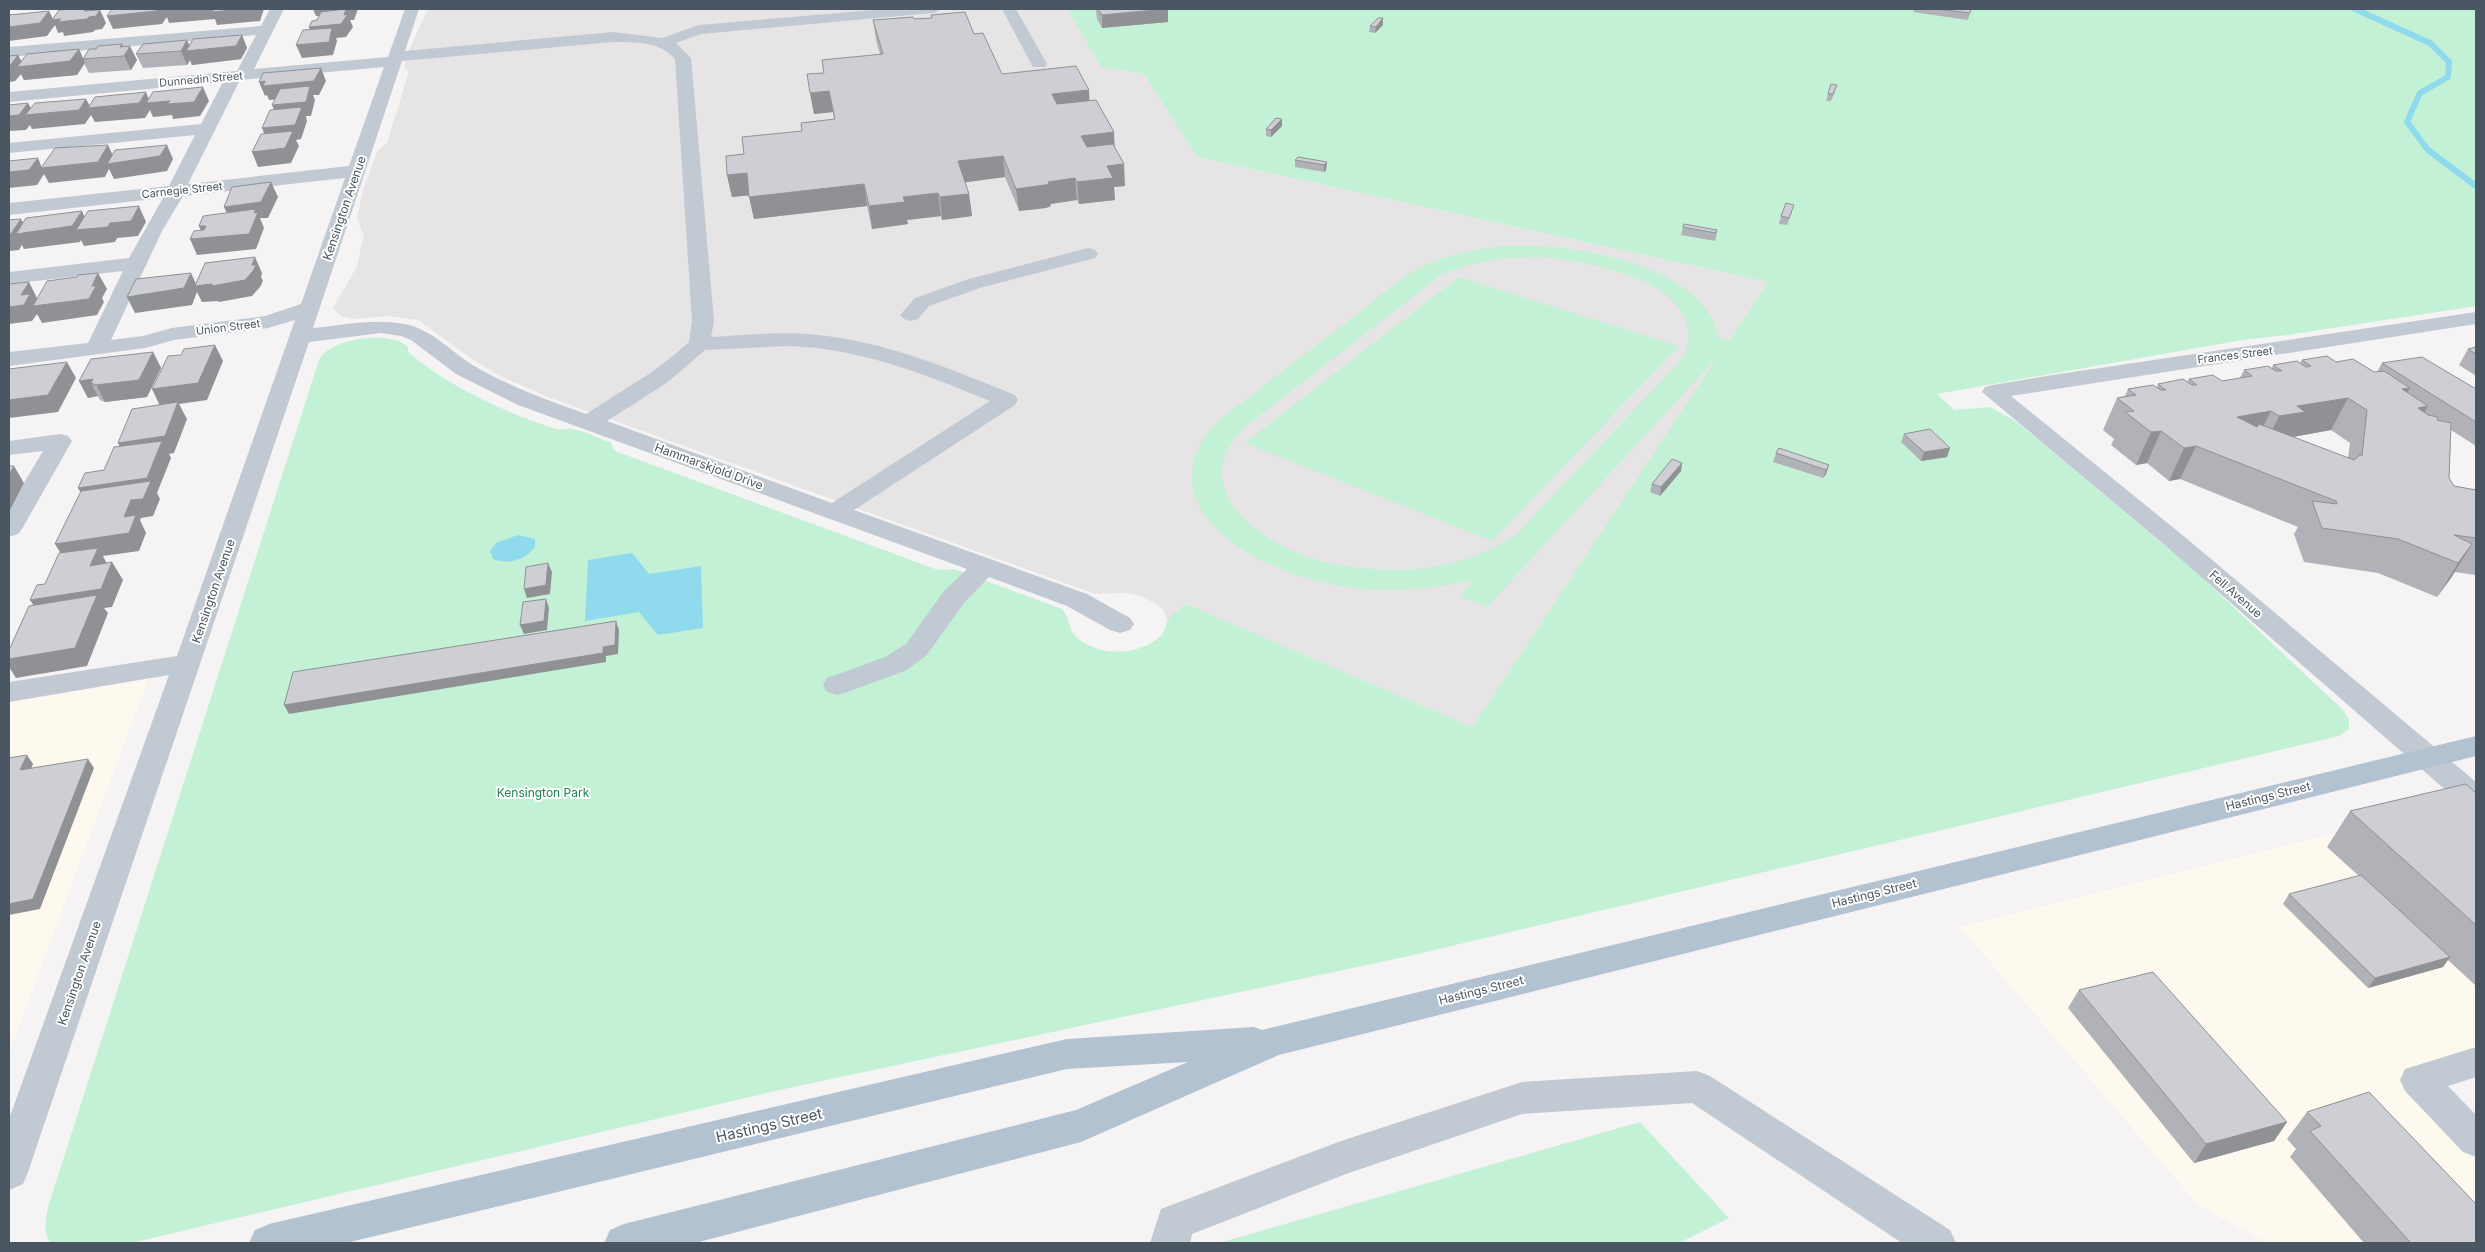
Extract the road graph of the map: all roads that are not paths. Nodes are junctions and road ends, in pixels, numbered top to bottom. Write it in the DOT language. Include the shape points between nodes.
graph roads {
  1 [pos="277,9"];
  2 [pos="412,9"];
  3 [pos="932,9"];
  4 [pos="1009,9"];
  5 [pos="900,10"];
  6 [pos="265,30"];
  7 [pos="662,43"];
  8 [pos="9,52"];
  9 [pos="1039,64"];
  10 [pos="396,67"];
  11 [pos="239,76"];
  12 [pos="9,97"];
  13 [pos="206,129"];
  14 [pos="9,148"];
  15 [pos="356,171"];
  16 [pos="176,191"];
  17 [pos="9,209"];
  18 [pos="1088,254"];
  19 [pos="137,263"];
  20 [pos="9,278"];
  21 [pos="311,307"];
  22 [pos="911,315"];
  23 [pos="2476,319"];
  24 [pos="145,342"];
  25 [pos="298,344"];
  26 [pos="698,344"];
  27 [pos="96,348"];
  28 [pos="9,359"];
  29 [pos="1993,392"];
  30 [pos="588,423"];
  31 [pos="9,448"];
  32 [pos="835,512"];
  33 [pos="9,529"];
  34 [pos="984,567"];
  35 [pos="1120,624"];
  36 [pos="188,663"];
  37 [pos="837,685"];
  38 [pos="9,692"];
  39 [pos="2476,746"];
  40 [pos="2428,758"];
  41 [pos="2476,798"];
  42 [pos="1273,1041"];
  43 [pos="2476,1062"];
  44 [pos="2476,1140"];
  45 [pos="9,1172"];
  46 [pos="269,1243"];
  47 [pos="624,1243"];
  48 [pos="1170,1243"];
  49 [pos="1936,1243"];
  1 -- 6 [label="street"];
  2 -- 10 [label="street, Kensington Avenue"];
  3 -- 5 [label="street"];
  4 -- 9 [label="street"];
  5 -- 7 [label="street" via="699,30"];
  6 -- 8 [label="street"];
  6 -- 11 [label="street"];
  7 -- 10 [label="street, Dunnedin Street" via="613,37"];
  7 -- 26 [label="street" via="678,49 683,58 703,320"];
  10 -- 11 [label="street, Dunnedin Street"];
  10 -- 15 [label="street, Kensington Avenue"];
  11 -- 12 [label="street, Dunnedin Street"];
  11 -- 13 [label="street"];
  13 -- 14 [label="street"];
  13 -- 16 [label="street"];
  15 -- 16 [label="street, Carnegie Street"];
  15 -- 21 [label="street, Kensington Avenue"];
  16 -- 17 [label="street, Carnegie Street"];
  16 -- 19 [label="street"];
  18 -- 22 [label="street" via="976,283 922,302"];
  19 -- 20 [label="street"];
  19 -- 27 [label="street"];
  21 -- 24 [label="street, Union Street" via="268,322 172,334"];
  21 -- 25 [label="street, Kensington Avenue"];
  23 -- 29 [label="street, Frances Street" via="2144,366"];
  24 -- 25 [label="street, Union Street" via="164,344 262,337"];
  24 -- 27 [label="street, Union Street"];
  25 -- 30 [label="street, Hammarskjold Drive" via="381,327 404,330 419,335 464,369 526,400"];
  25 -- 36 [label="street, Kensington Avenue"];
  26 -- 30 [label="street" via="660,378"];
  26 -- 32 [label="street" via="817,341 851,347 925,367 1007,400"];
  27 -- 28 [label="street, Union Street"];
  29 -- 40 [label="street, Fell Avenue" via="2177,543"];
  30 -- 32 [label="street, Hammarskjold Drive"];
  31 -- 33 [label="street" via="60,441"];
  32 -- 34 [label="street, Hammarskjold Drive"];
  34 -- 35 [label="street, Hammarskjold Drive" via="1077,600"];
  34 -- 37 [label="street" via="954,597 916,650 895,664"];
  36 -- 38 [label="street"];
  36 -- 45 [label="street, Kensington Avenue"];
  39 -- 40 [label="main road, Hastings Street"];
  40 -- 41 [label="street, Fell Avenue"];
  40 -- 42 [label="main road, Hastings Street"];
  42 -- 46 [label="main road, Hastings Street" via="1067,1054"];
  42 -- 47 [label="main road, Hastings Street" via="1082,1125"];
  43 -- 44 [label="street" via="2418,1080"];
  48 -- 49 [label="street" via="1175,1222 1341,1158 1522,1098 1697,1087"];
}
